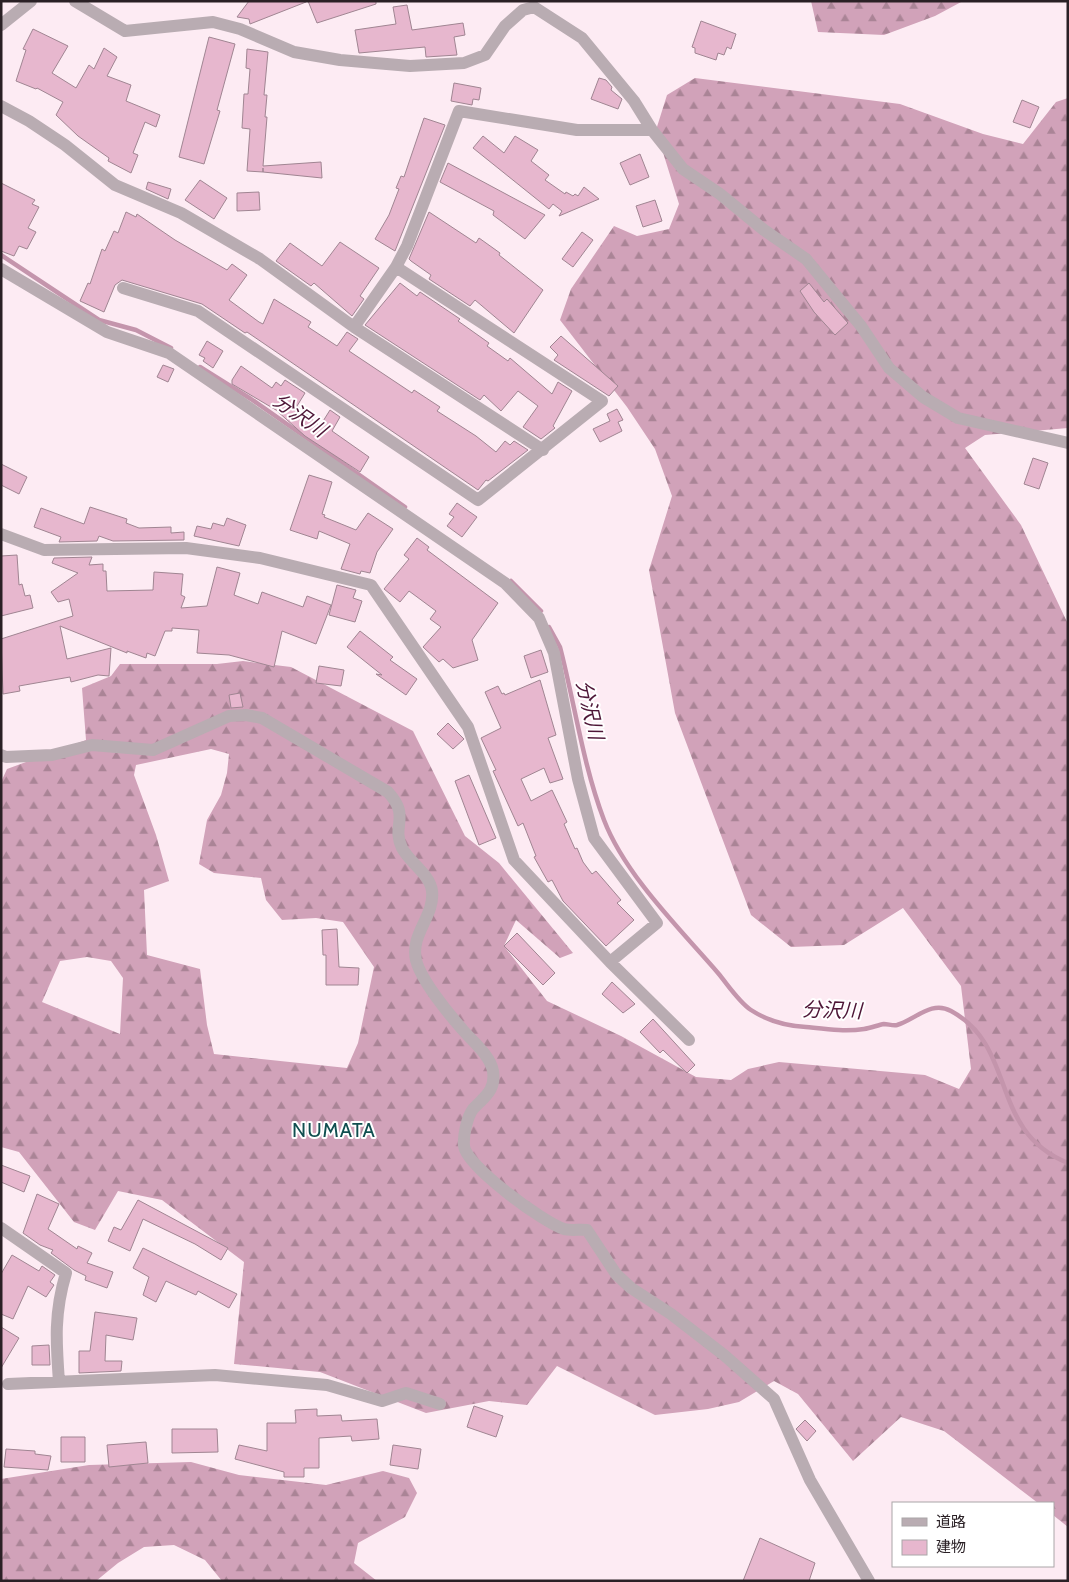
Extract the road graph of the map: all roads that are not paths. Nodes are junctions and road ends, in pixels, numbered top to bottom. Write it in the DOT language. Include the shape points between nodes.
graph roads {
  1 [pos="31,1"];
  2 [pos="75,1"];
  3 [pos="1,25"];
  4 [pos="1,106"];
  5 [pos="652,130"];
  6 [pos="396,267"];
  7 [pos="1,269"];
  8 [pos="123,288"];
  9 [pos="354,327"];
  10 [pos="1068,443"];
  11 [pos="542,450"];
  12 [pos="1,534"];
  13 [pos="1,756"];
  14 [pos="610,962"];
  15 [pos="688,1040"];
  16 [pos="1,1228"];
  17 [pos="58,1382"];
  18 [pos="8,1384"];
  19 [pos="440,1404"];
  20 [pos="869,1581"];
  1 -- 3 [label="street"];
  2 -- 5 [label="street" via="125,31 214,22 240,29 294,52 410,66 464,63 485,55 505,26 523,10 534,7 582,38 634,101"];
  4 -- 9 [label="street" via="65,145 115,185 181,213 260,259"];
  5 -- 6 [label="street" via="577,130 459,111 430,190"];
  5 -- 10 [label="street" via="683,169 806,259 862,326 889,368 922,397 958,418"];
  6 -- 9 [label="street"];
  6 -- 11 [label="street" via="602,401"];
  7 -- 14 [label="street" via="107,332 169,353 505,583 539,618 554,653 578,779 594,838 657,923"];
  8 -- 11 [label="street" via="198,311 478,500"];
  9 -- 11 [label="street"];
  12 -- 14 [label="street" via="44,550 186,548 260,558 371,585 468,727 514,860"];
  13 -- 20 [label="street" via="52,755 92,745 153,750 229,716 246,715 262,718 388,792 397,802 401,816 398,837 402,849 432,890 430,908 416,942 417,961 422,974 487,1058 493,1071 488,1096 472,1111 467,1125 464,1147 470,1159 507,1193 542,1218 565,1229 587,1230 616,1274 630,1288 671,1314 774,1399 810,1480"];
  14 -- 15 [label="street"];
  16 -- 17 [label="street" via="66,1273 56,1322"];
  17 -- 18 [label="street"];
  17 -- 19 [label="street" via="215,1375 327,1385 382,1401 406,1392"];
}
